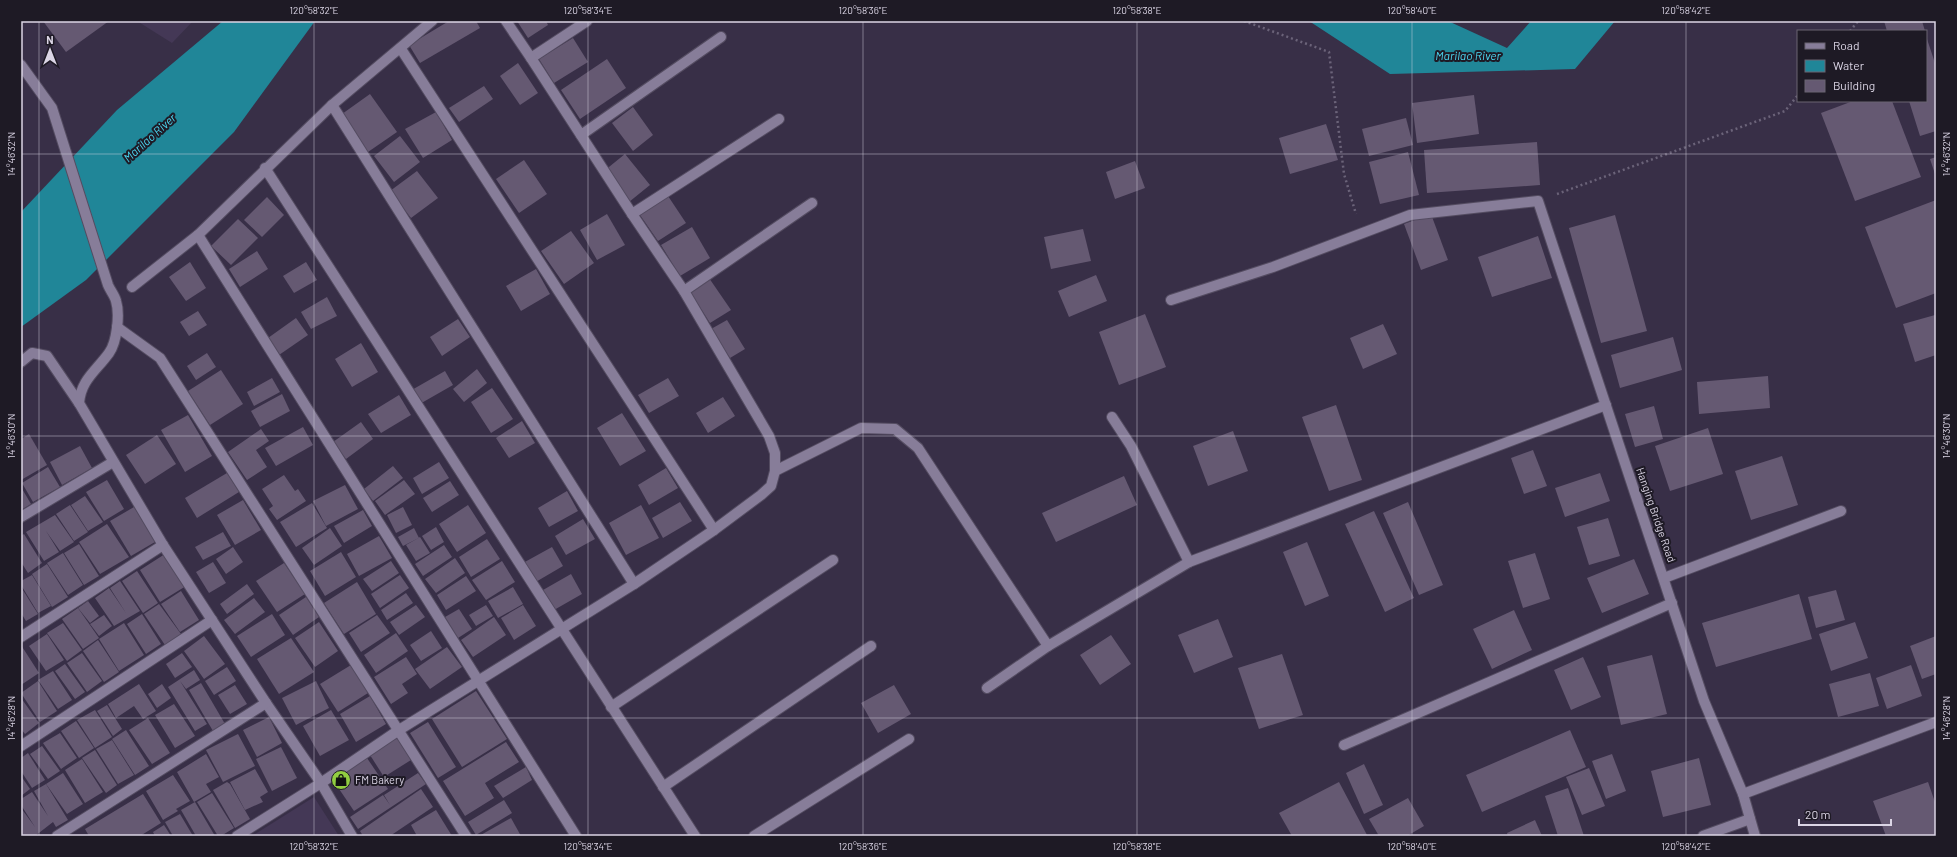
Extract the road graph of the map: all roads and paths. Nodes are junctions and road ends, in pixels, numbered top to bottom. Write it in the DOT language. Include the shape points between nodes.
graph roads {
  1 [pos="432,21"];
  2 [pos="506,21"];
  3 [pos="587,21"];
  4 [pos="1244,21"];
  5 [pos="1858,21"];
  6 [pos="1851,30"];
  7 [pos="721,37"];
  8 [pos="401,49"];
  9 [pos="531,58"];
  10 [pos="21,65"];
  11 [pos="1797,96"];
  12 [pos="332,105"];
  13 [pos="779,119"];
  14 [pos="581,135"];
  15 [pos="265,168"];
  16 [pos="1538,201"];
  17 [pos="812,203"];
  18 [pos="632,214"];
  19 [pos="1362,233"];
  20 [pos="198,235"];
  21 [pos="132,287"];
  22 [pos="684,291"];
  23 [pos="1171,300"];
  24 [pos="117,327"];
  25 [pos="21,362"];
  26 [pos="79,403"];
  27 [pos="1606,404"];
  28 [pos="1112,417"];
  29 [pos="114,462"];
  30 [pos="775,471"];
  31 [pos="1841,511"];
  32 [pos="21,517"];
  33 [pos="714,530"];
  34 [pos="163,545"];
  35 [pos="833,560"];
  36 [pos="1188,562"];
  37 [pos="1664,578"];
  38 [pos="634,584"];
  39 [pos="1672,602"];
  40 [pos="212,620"];
  41 [pos="561,629"];
  42 [pos="21,637"];
  43 [pos="871,646"];
  44 [pos="1048,646"];
  45 [pos="479,681"];
  46 [pos="987,688"];
  47 [pos="266,703"];
  48 [pos="611,707"];
  49 [pos="1936,722"];
  50 [pos="399,730"];
  51 [pos="909,739"];
  52 [pos="1344,745"];
  53 [pos="21,746"];
  54 [pos="321,783"];
  55 [pos="663,787"];
  56 [pos="1743,794"];
  57 [pos="1750,819"];
  58 [pos="57,836"];
  59 [pos="237,836"];
  60 [pos="352,836"];
  61 [pos="466,836"];
  62 [pos="576,836"];
  63 [pos="695,836"];
  64 [pos="754,836"];
  65 [pos="1703,836"];
  66 [pos="1755,836"];
  1 -- 8 [label="street"];
  2 -- 9 [label="street"];
  3 -- 9 [label="street"];
  4 -- 19 [label="path" via="1329,52 1344,174"];
  5 -- 6 [label="path"];
  7 -- 14 [label="street"];
  8 -- 12 [label="street"];
  8 -- 33 [label="street"];
  9 -- 14 [label="street"];
  10 -- 24 [label="street" via="52,108 108,285 116,301"];
  11 -- 16 [label="path" via="1785,111"];
  12 -- 15 [label="street"];
  12 -- 38 [label="street"];
  13 -- 18 [label="street"];
  14 -- 18 [label="street"];
  15 -- 20 [label="street"];
  15 -- 41 [label="street"];
  16 -- 19 [label="street" via="1410,215"];
  16 -- 27 [label="street, Hanging Bridge Road"];
  17 -- 22 [label="street"];
  18 -- 22 [label="street"];
  19 -- 23 [label="street" via="1272,267"];
  20 -- 21 [label="street"];
  20 -- 45 [label="street"];
  22 -- 30 [label="street" via="769,436 775,453"];
  24 -- 26 [label="street" via="110,351 80,391"];
  24 -- 50 [label="street" via="160,358"];
  25 -- 26 [label="street" via="32,353 47,356"];
  26 -- 29 [label="street"];
  27 -- 36 [label="street"];
  27 -- 37 [label="street, Hanging Bridge Road"];
  28 -- 36 [label="street" via="1131,446"];
  29 -- 32 [label="street"];
  29 -- 34 [label="street"];
  30 -- 33 [label="street" via="771,486"];
  30 -- 44 [label="street" via="862,428 895,429 918,448"];
  31 -- 37 [label="street"];
  33 -- 38 [label="street"];
  34 -- 40 [label="street"];
  34 -- 42 [label="street"];
  35 -- 48 [label="street"];
  36 -- 44 [label="street"];
  37 -- 39 [label="street, Hanging Bridge Road"];
  38 -- 41 [label="street"];
  39 -- 52 [label="street"];
  39 -- 56 [label="street, Hanging Bridge Road" via="1704,701"];
  40 -- 47 [label="street"];
  40 -- 53 [label="street"];
  41 -- 45 [label="street"];
  41 -- 48 [label="street"];
  43 -- 55 [label="street"];
  44 -- 46 [label="street"];
  45 -- 50 [label="street"];
  45 -- 62 [label="street"];
  47 -- 54 [label="street"];
  47 -- 58 [label="street"];
  48 -- 55 [label="street"];
  49 -- 56 [label="street"];
  50 -- 54 [label="street"];
  50 -- 61 [label="street"];
  51 -- 64 [label="street"];
  54 -- 59 [label="street"];
  54 -- 60 [label="street"];
  55 -- 63 [label="street"];
  56 -- 57 [label="street, Hanging Bridge Road"];
  57 -- 65 [label="street"];
  57 -- 66 [label="street, Hanging Bridge Road"];
}
